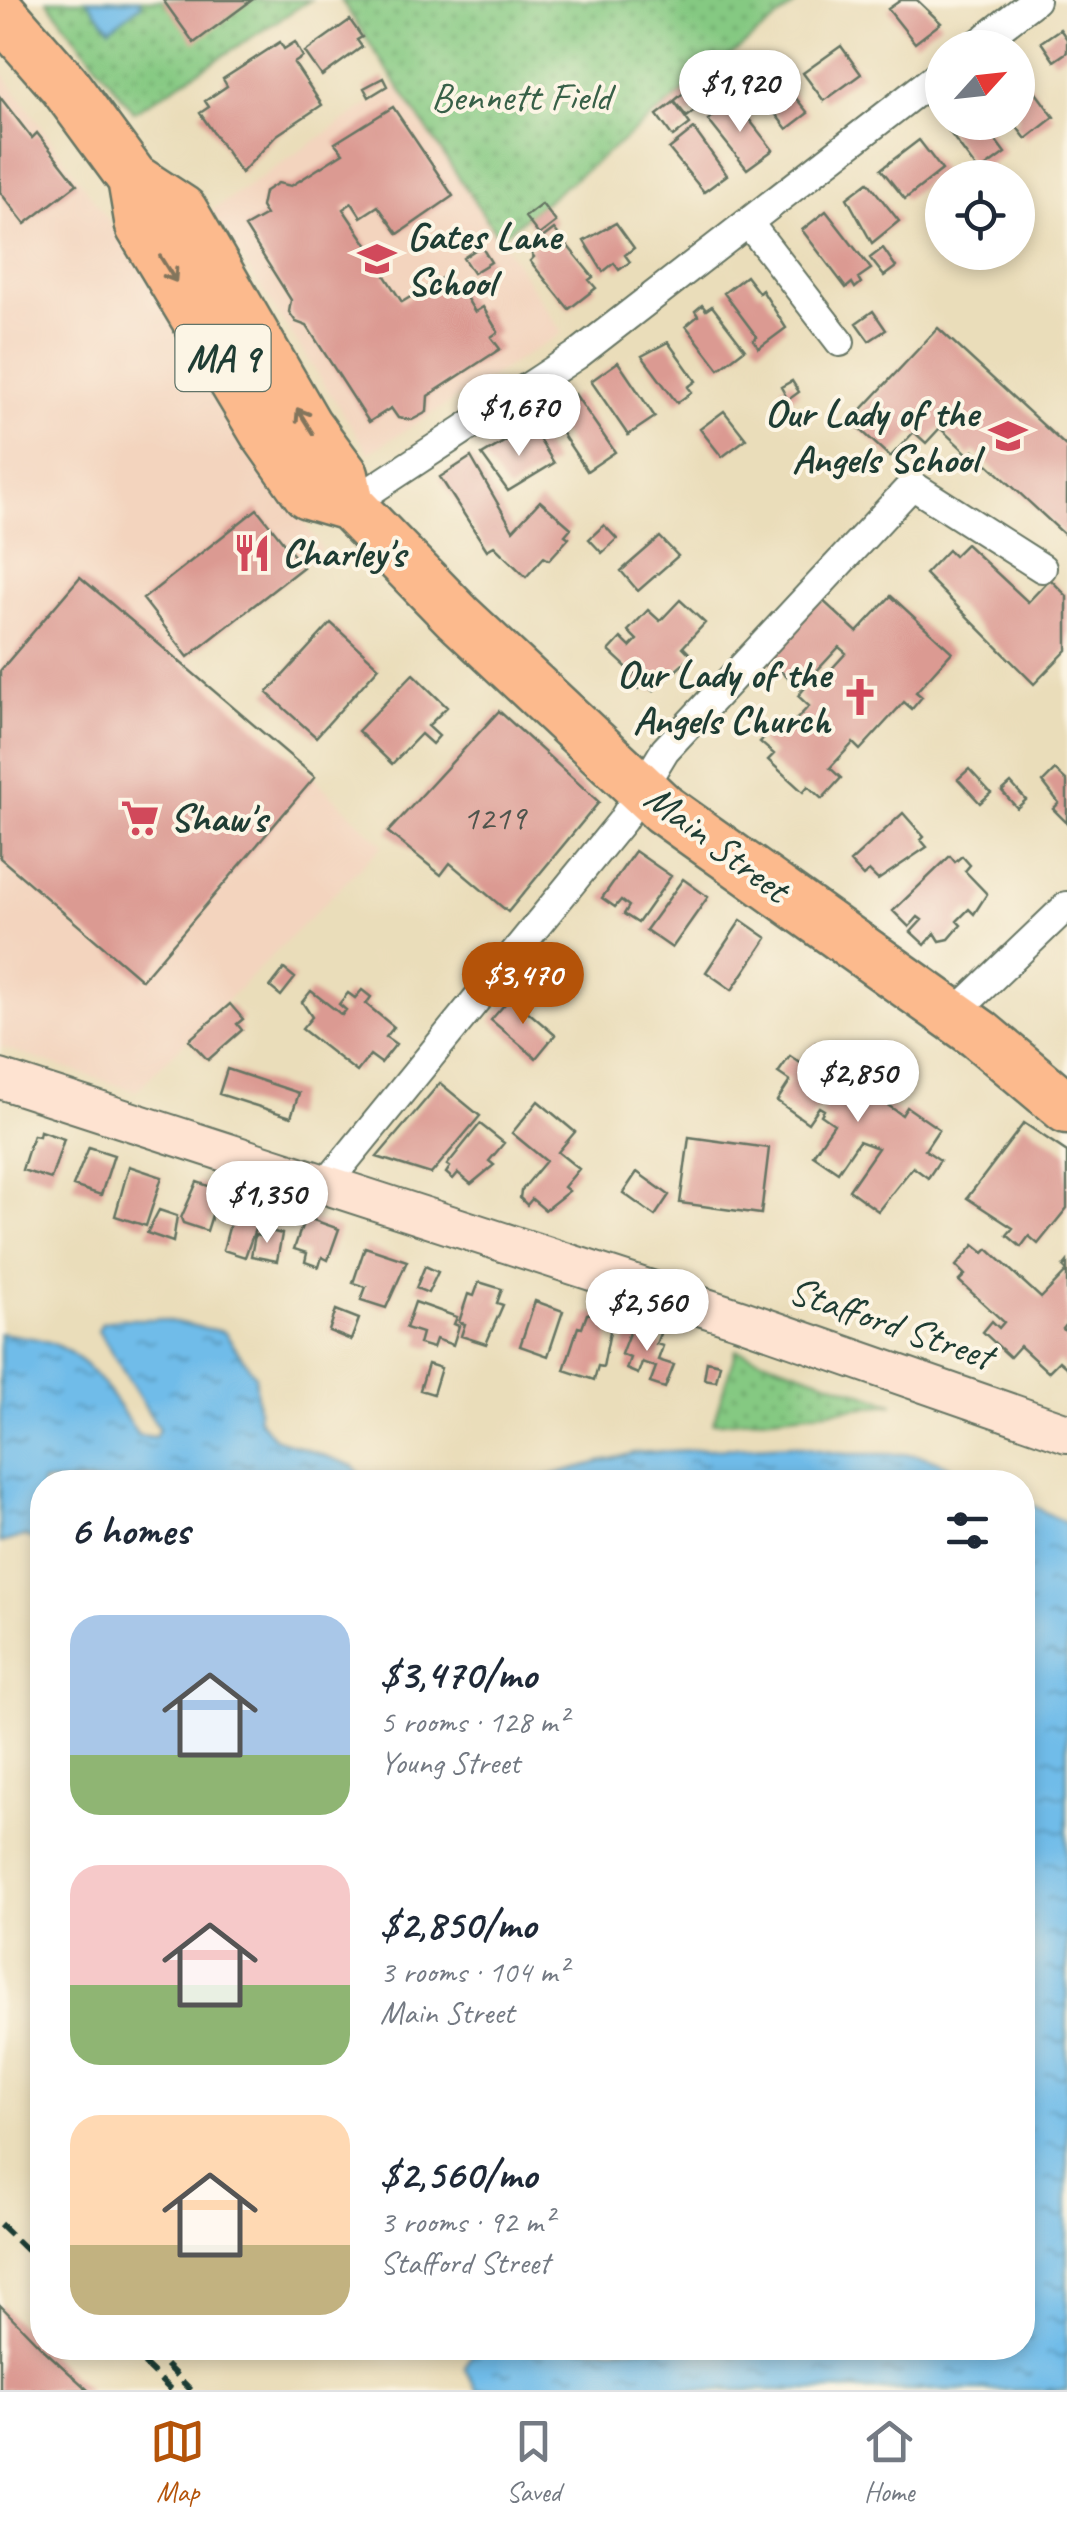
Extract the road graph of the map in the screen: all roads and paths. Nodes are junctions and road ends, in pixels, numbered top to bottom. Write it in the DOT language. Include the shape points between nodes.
graph roads {
  1 [pos="1035,0"];
  2 [pos="0,12"];
  3 [pos="996,30"];
  4 [pos="925,86"];
  5 [pos="750,225"];
  6 [pos="840,342"];
  7 [pos="349,505"];
  8 [pos="1042,568"];
  9 [pos="643,788"];
  10 [pos="1067,906"];
  11 [pos="953,1015"];
  12 [pos="0,1079"];
  13 [pos="1067,1108"];
  14 [pos="326,1184"];
  15 [pos="1067,1432"];
  1 -- 3 [label="street"];
  2 -- 7 [label="highway, Main Street / MA 9" via="64,85 132,180 141,226 276,450 308,492"];
  4 -- 5 [label="street"];
  5 -- 6 [label="street"];
  5 -- 7 [label="street" via="577,355"];
  7 -- 9 [label="highway, Main Street / MA 9" via="521,678"];
  8 -- 9 [label="street" via="912,486 665,750"];
  9 -- 11 [label="highway, Main Street / MA 9" via="663,809"];
  9 -- 14 [label="street"];
  10 -- 11 [label="street"];
  11 -- 13 [label="highway, Main Street / MA 9"];
  12 -- 14 [label="main road, Stafford Street"];
  14 -- 15 [label="main road, Stafford Street"];
}
